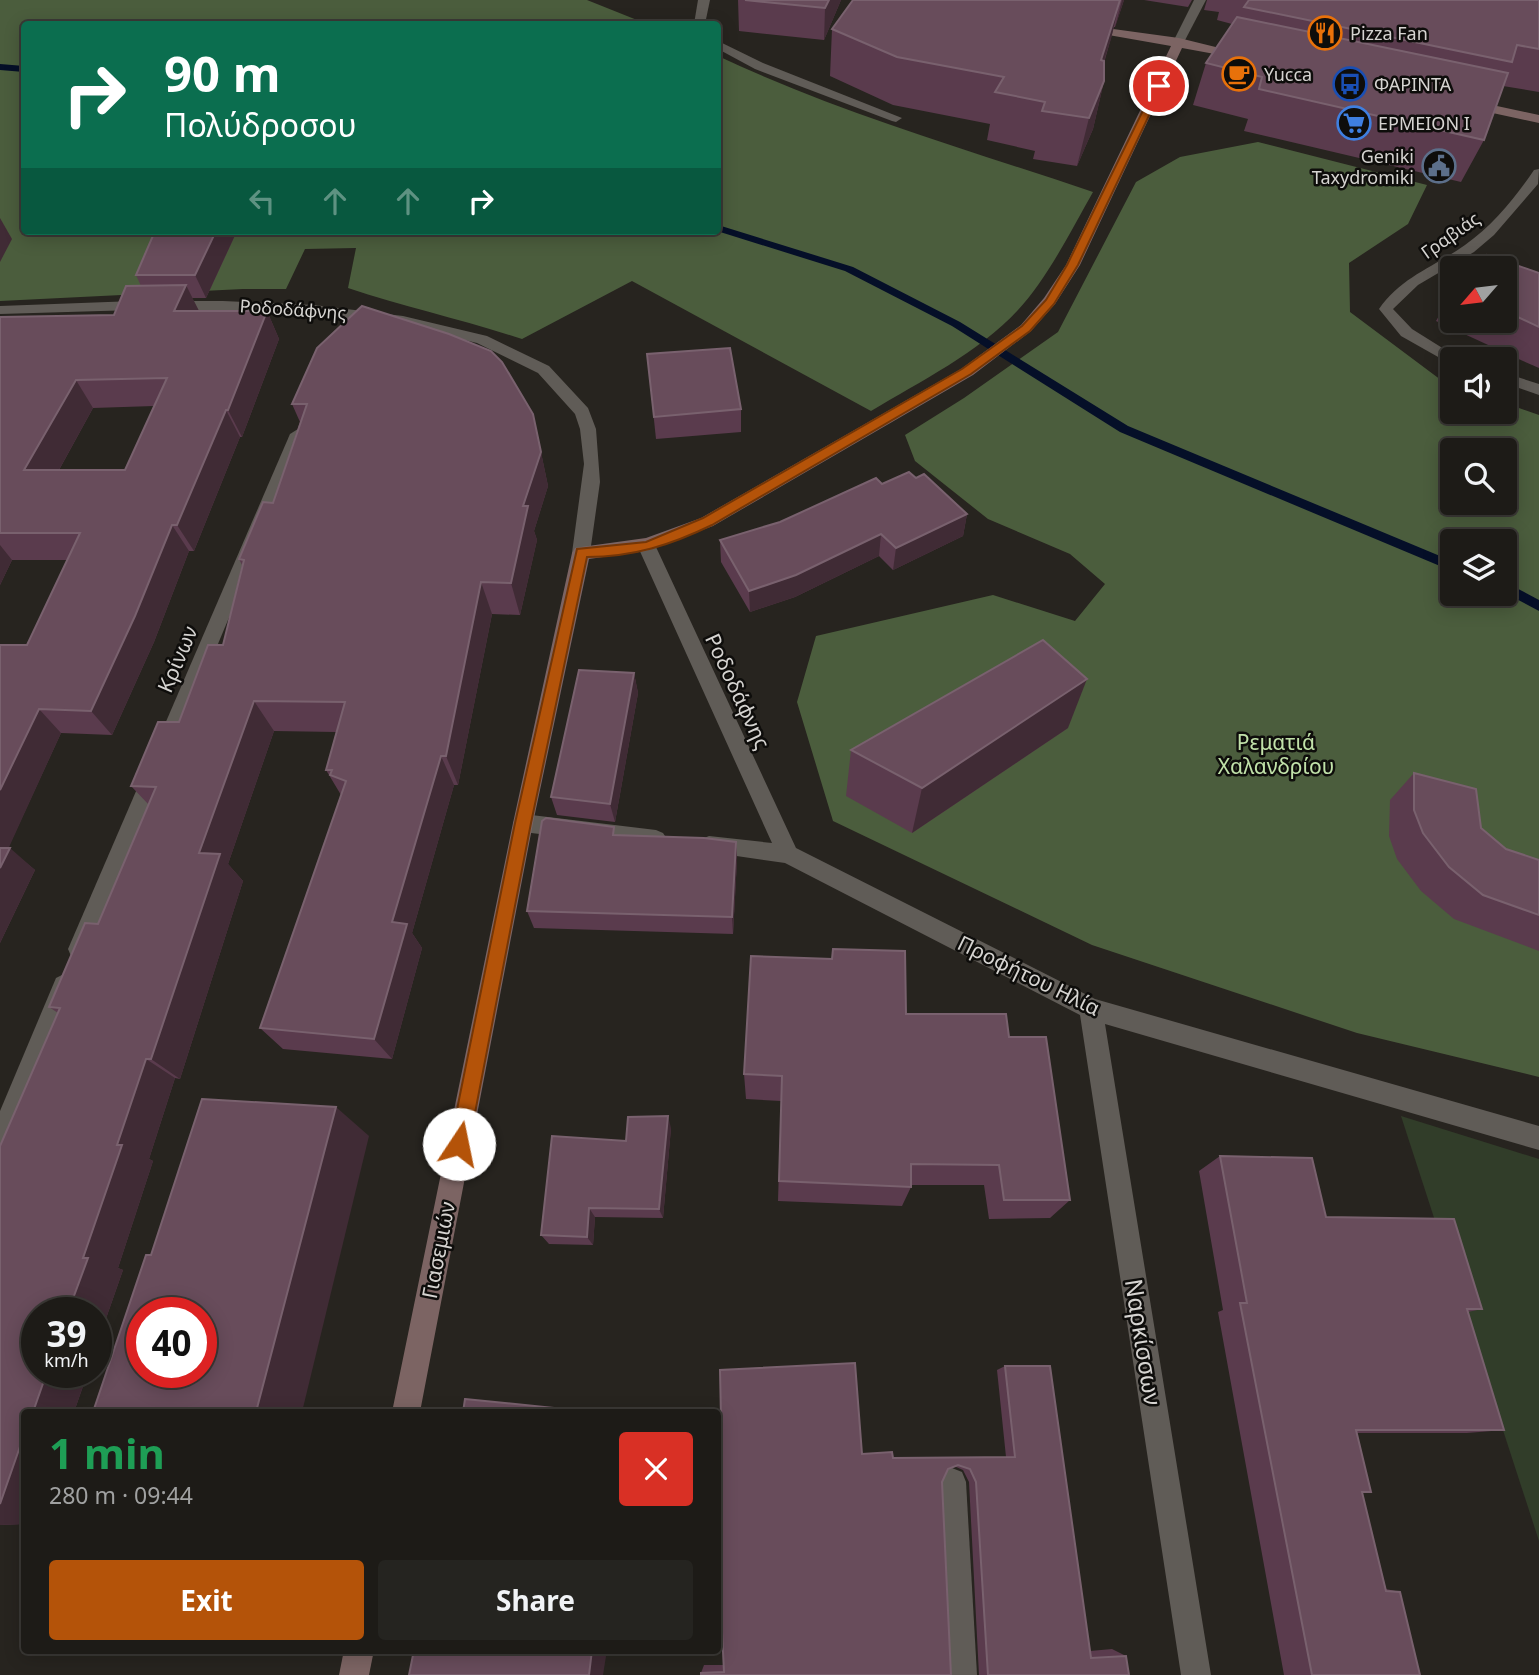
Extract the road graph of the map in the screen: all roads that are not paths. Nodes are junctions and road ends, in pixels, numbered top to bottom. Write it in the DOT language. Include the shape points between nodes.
graph roads {
  1 [pos="704,0"];
  2 [pos="1200,0"];
  3 [pos="700,21"];
  4 [pos="1074,27"];
  5 [pos="1179,42"];
  6 [pos="721,47"];
  7 [pos="1255,58"];
  8 [pos="1460,102"];
  9 [pos="896,118"];
  10 [pos="1539,119"];
  11 [pos="1539,173"];
  12 [pos="0,310"];
  13 [pos="350,313"];
  14 [pos="339,339"];
  15 [pos="1440,353"];
  16 [pos="1517,382"];
  17 [pos="1539,390"];
  18 [pos="306,416"];
  19 [pos="647,547"];
  20 [pos="581,553"];
  21 [pos="523,823"];
  22 [pos="788,854"];
  23 [pos="1091,1009"];
  24 [pos="1539,1138"];
  25 [pos="0,1140"];
  26 [pos="407,1409"];
  27 [pos="952,1482"];
  28 [pos="358,1654"];
  29 [pos="354,1675"];
  30 [pos="962,1675"];
  31 [pos="1196,1675"];
  1 -- 3 [label="street"];
  2 -- 5 [label="street"];
  4 -- 5 [label="street"];
  5 -- 7 [label="street"];
  5 -- 19 [label="street" via="1073,265 1026,328 967,372 707,522"];
  6 -- 9 [label="street"];
  8 -- 10 [label="street"];
  11 -- 15 [label="street, Γραβιάς" via="1492,231 1393,295 1386,309 1394,323"];
  12 -- 13 [label="street, Ροδοδάφνης" via="186,303"];
  13 -- 14 [label="street"];
  13 -- 20 [label="street, Ροδοδάφνης" via="462,334 519,353 558,380 581,409 591,435 592,484"];
  16 -- 17 [label="street"];
  18 -- 25 [label="street, Κρίνων"];
  19 -- 20 [label="street"];
  19 -- 22 [label="street, Ροδοδάφνης"];
  20 -- 21 [label="street, Γιασεμιών"];
  21 -- 22 [label="street, Προφήτου Ηλία"];
  21 -- 26 [label="street, Γιασεμιών"];
  22 -- 23 [label="street, Προφήτου Ηλία"];
  23 -- 24 [label="street, Προφήτου Ηλία"];
  23 -- 31 [label="street, Ναρκίσσων"];
  27 -- 30 [label="street"];
  28 -- 29 [label="street"];
}
